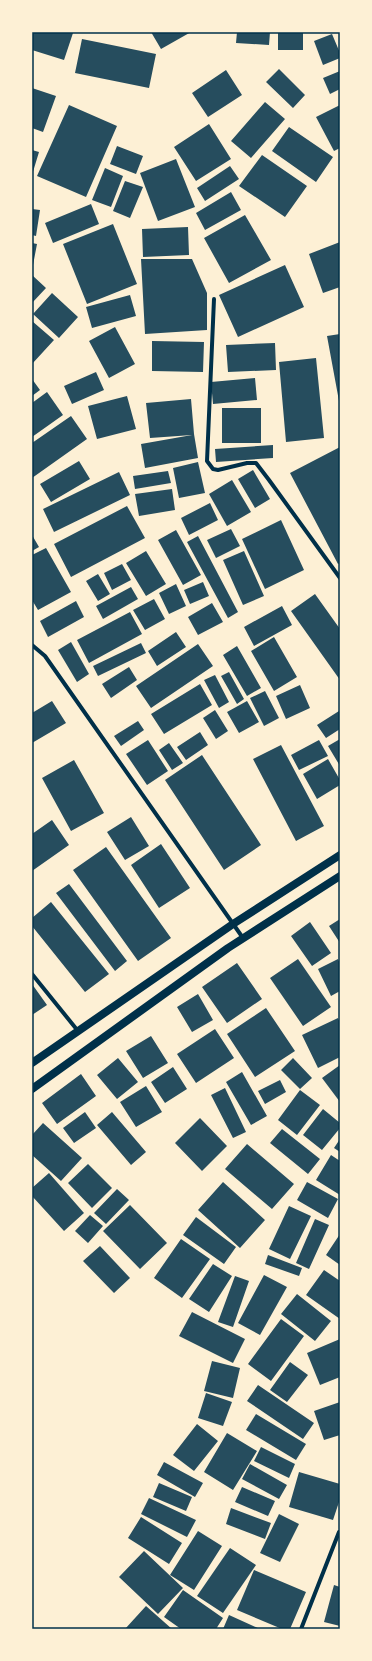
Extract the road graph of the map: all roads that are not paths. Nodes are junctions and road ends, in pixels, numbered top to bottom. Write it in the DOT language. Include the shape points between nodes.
graph roads {
  1 [pos="214,299"];
  2 [pos="340,578"];
  3 [pos="32,645"];
  4 [pos="340,855"];
  5 [pos="340,876"];
  6 [pos="233,924"];
  7 [pos="243,938"];
  8 [pos="32,974"];
  9 [pos="78,1031"];
  10 [pos="32,1063"];
  11 [pos="32,1089"];
  12 [pos="339,1532"];
  13 [pos="301,1629"];
  1 -- 2 [label="street" via="207,461 213,469 218,470 256,463"];
  3 -- 6 [label="street" via="45,656"];
  4 -- 6 [label="main road"];
  5 -- 7 [label="main road"];
  6 -- 7 [label="street"];
  6 -- 9 [label="main road"];
  7 -- 11 [label="main road"];
  8 -- 9 [label="street"];
  9 -- 10 [label="main road"];
  12 -- 13 [label="street"];
}
